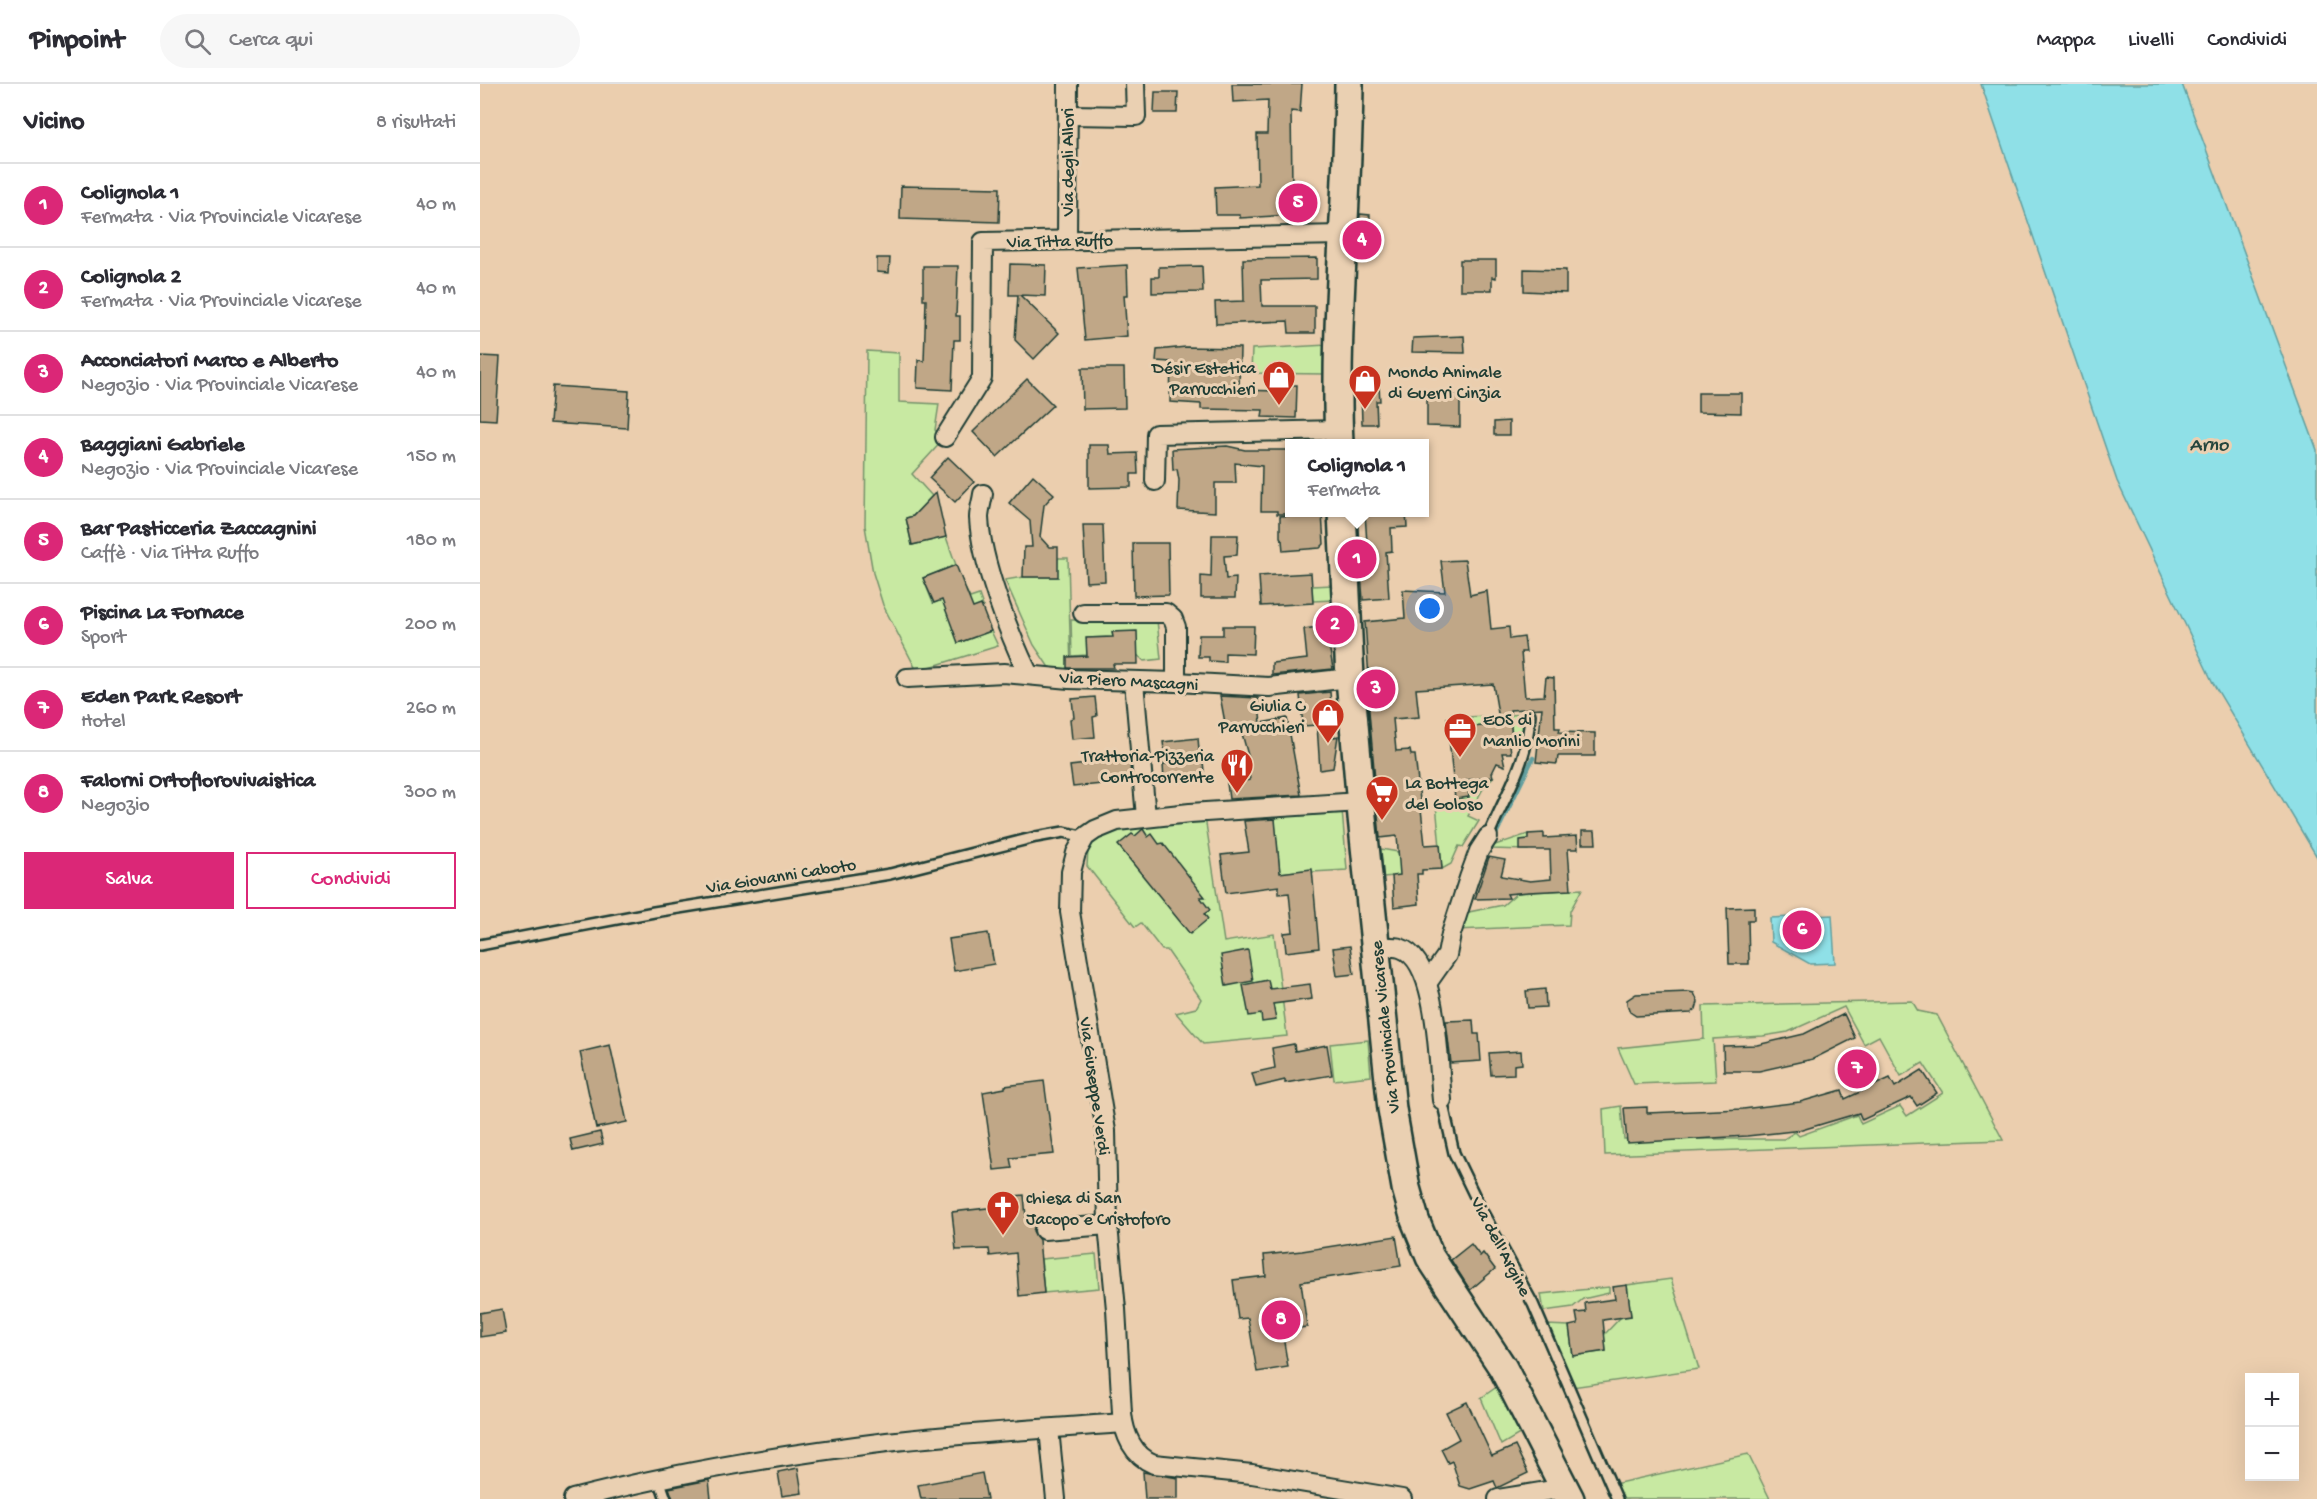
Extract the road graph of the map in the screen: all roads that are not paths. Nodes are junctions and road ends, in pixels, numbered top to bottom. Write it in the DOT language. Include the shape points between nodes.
graph roads {
  1 [pos="1068,84"];
  2 [pos="1135,84"];
  3 [pos="1349,84"];
  4 [pos="1068,115"];
  5 [pos="1343,236"];
  6 [pos="1066,240"];
  7 [pos="945,437"];
  8 [pos="1339,437"];
  9 [pos="1155,481"];
  10 [pos="983,495"];
  11 [pos="1342,517"];
  12 [pos="1083,613"];
  13 [pos="1028,674"];
  14 [pos="907,678"];
  15 [pos="1350,678"];
  16 [pos="1176,682"];
  17 [pos="1135,686"];
  18 [pos="1530,714"];
  19 [pos="1360,802"];
  20 [pos="1146,817"];
  21 [pos="1085,837"];
  22 [pos="1488,837"];
  23 [pos="480,945"];
  24 [pos="1376,947"];
  25 [pos="1428,982"];
  26 [pos="1442,1100"];
  27 [pos="1108,1225"];
  28 [pos="1044,1230"];
  29 [pos="1123,1423"];
  30 [pos="1049,1429"];
  31 [pos="659,1479"];
  32 [pos="1567,1493"];
  33 [pos="573,1499"];
  34 [pos="666,1499"];
  35 [pos="1056,1499"];
  36 [pos="1402,1499"];
  37 [pos="1498,1499"];
  38 [pos="1617,1499"];
  1 -- 4 [label="street, Via degli Allori"];
  2 -- 4 [label="street" via="1136,117"];
  3 -- 5 [label="main road"];
  4 -- 6 [label="street, Via degli Allori"];
  5 -- 6 [label="street, Via Titta Ruffo"];
  5 -- 8 [label="main road" via="1334,398"];
  6 -- 7 [label="street, Via Titta Ruffo" via="983,242 982,378"];
  8 -- 9 [label="street" via="1156,434"];
  10 -- 13 [label="street" via="979,515 992,580"];
  11 -- 15 [label="main road, Via Provinciale Vicarese"];
  12 -- 16 [label="street" via="1166,613 1173,618"];
  13 -- 14 [label="street, Via Piero Mascagni"];
  13 -- 17 [label="street, Via Piero Mascagni"];
  15 -- 16 [label="street, Via Piero Mascagni" via="1269,687"];
  15 -- 19 [label="main road, Via Provinciale Vicarese"];
  16 -- 17 [label="street, Via Piero Mascagni"];
  17 -- 20 [label="street"];
  18 -- 22 [label="lane" via="1530,734 1518,773"];
  19 -- 20 [label="street"];
  19 -- 24 [label="main road, Via Provinciale Vicarese"];
  20 -- 21 [label="street" via="1104,824"];
  21 -- 23 [label="lane, Via Giovanni Caboto" via="1064,832 890,874"];
  21 -- 27 [label="street, Via Giuseppe Verdi" via="1071,872 1070,912 1106,1131"];
  22 -- 25 [label="street" via="1471,870 1447,955"];
  24 -- 25 [label="street, Via dell'Argine" via="1408,952"];
  24 -- 32 [label="main road, Via Provinciale Vicarese" via="1392,1109 1415,1221 1437,1270 1503,1368"];
  25 -- 26 [label="street, Via dell'Argine"];
  26 -- 38 [label="lane, Via dell'Argine" via="1458,1162 1533,1304"];
  27 -- 28 [label="street"];
  27 -- 29 [label="street, Via Giuseppe Verdi"];
  29 -- 30 [label="street"];
  29 -- 36 [label="street, Via Giuseppe Verdi" via="1134,1448 1154,1464 1252,1474"];
  30 -- 31 [label="street" via="888,1442"];
  30 -- 35 [label="street"];
  31 -- 33 [label="street"];
  31 -- 34 [label="lane"];
  32 -- 37 [label="street"];
}
